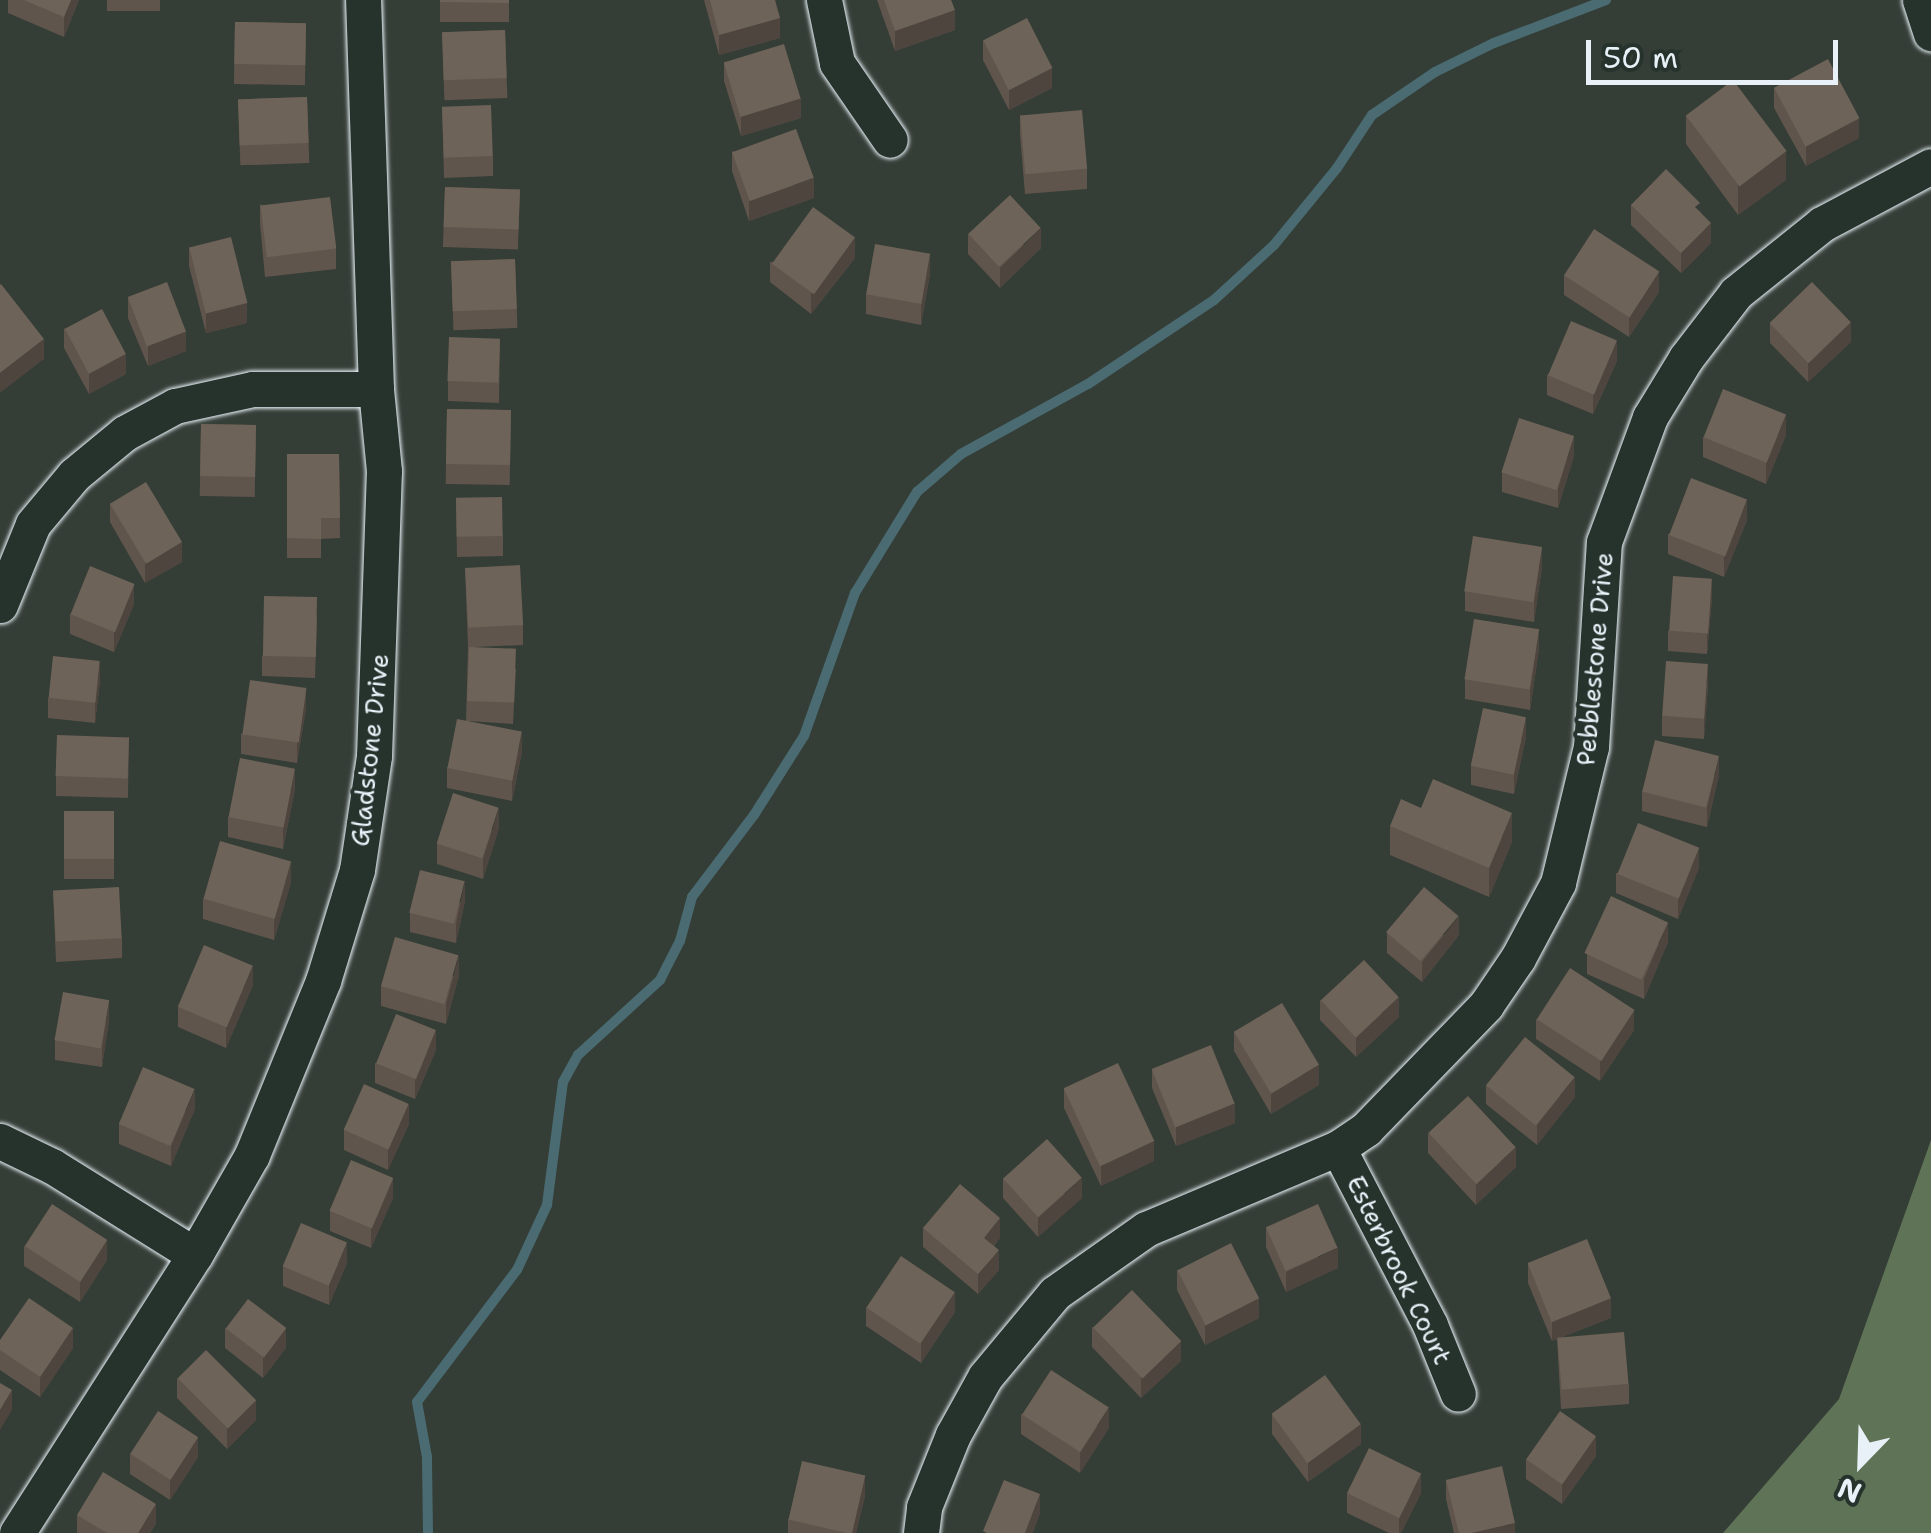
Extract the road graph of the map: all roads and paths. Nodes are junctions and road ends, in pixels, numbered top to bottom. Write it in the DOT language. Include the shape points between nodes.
graph roads {
  1 [pos="362,0"];
  2 [pos="824,0"];
  3 [pos="1920,0"];
  4 [pos="1931,33"];
  5 [pos="890,140"];
  6 [pos="1931,166"];
  7 [pos="376,389"];
  8 [pos="0,605"];
  9 [pos="0,1141"];
  10 [pos="1338,1148"];
  11 [pos="195,1255"];
  12 [pos="1458,1394"];
  13 [pos="16,1533"];
  14 [pos="921,1533"];
  1 -- 7 [label="street, Gladstone Drive"];
  2 -- 5 [label="street" via="837,63"];
  3 -- 4 [label="street"];
  6 -- 10 [label="street, Pebblestone Drive" via="1822,224 1736,293 1650,416 1604,542 1591,747 1558,882 1518,958 1476,1017 1366,1129"];
  7 -- 8 [label="street" via="253,389 176,406 125,433 74,475 34,524"];
  7 -- 11 [label="street, Gladstone Drive" via="384,471 380,653 374,756 356,870 324,981 252,1155"];
  9 -- 11 [label="street"];
  10 -- 12 [label="street, Esterbrook Court" via="1430,1325"];
  10 -- 14 [label="street, Pebblestone Drive" via="1146,1229 1055,1293 985,1377 953,1435 924,1507"];
  11 -- 13 [label="street, Gladstone Drive"];
}
